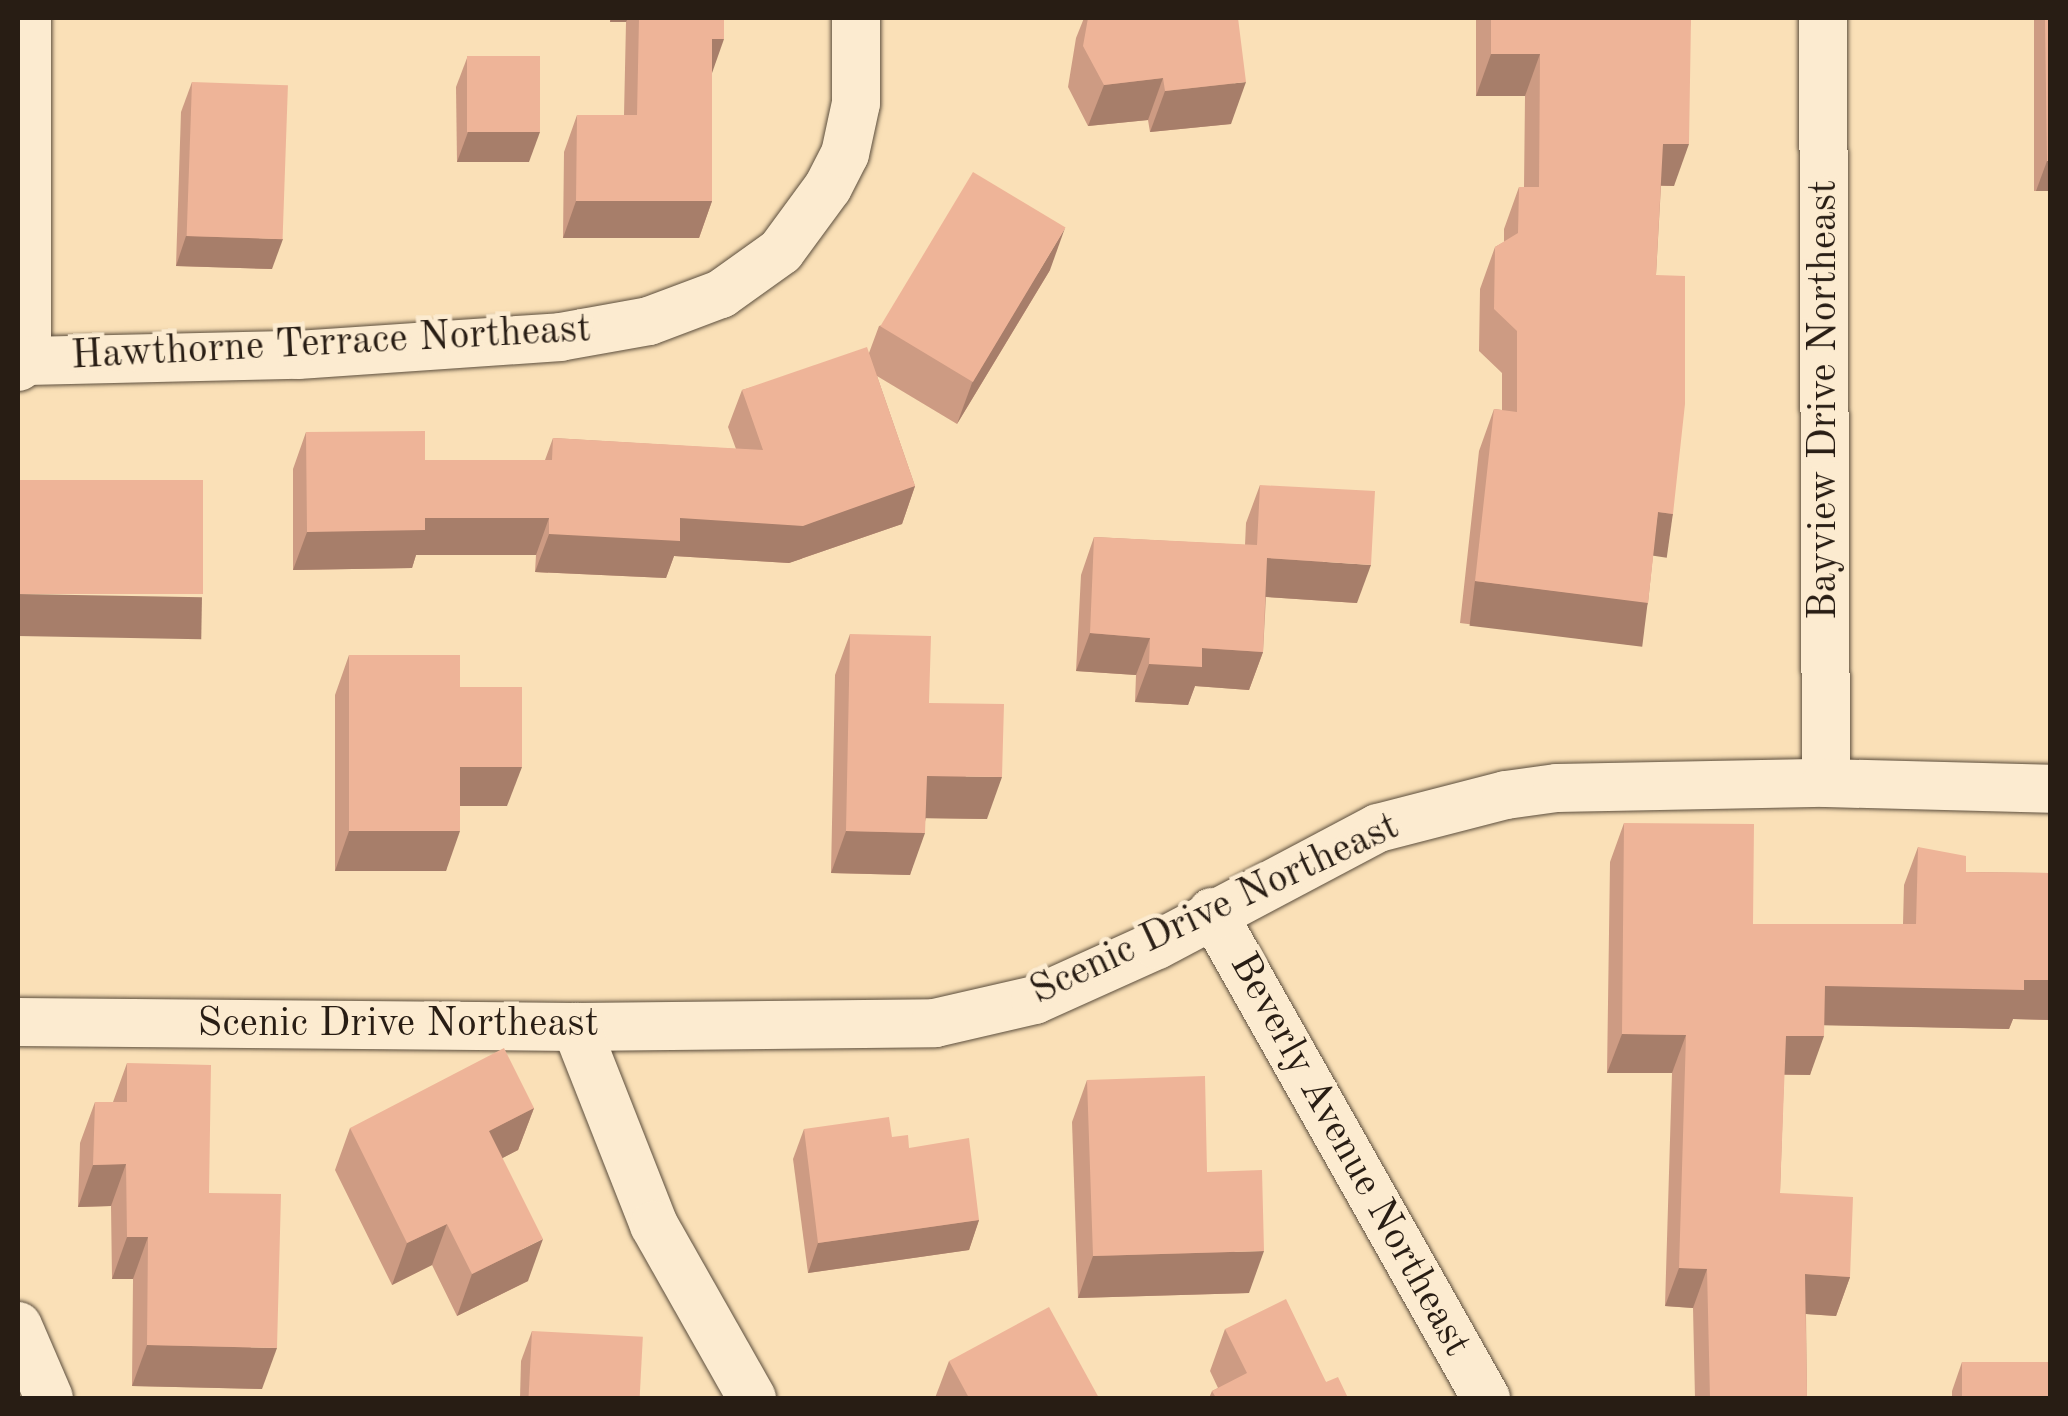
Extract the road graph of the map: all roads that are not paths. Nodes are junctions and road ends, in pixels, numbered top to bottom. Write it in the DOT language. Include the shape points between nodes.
graph roads {
  1 [pos="26,18"];
  2 [pos="856,18"];
  3 [pos="1823,18"];
  4 [pos="22,364"];
  5 [pos="1826,783"];
  6 [pos="2050,789"];
  7 [pos="1212,912"];
  8 [pos="18,1022"];
  9 [pos="576,1027"];
  10 [pos="18,1326"];
  11 [pos="49,1398"];
  12 [pos="752,1398"];
  13 [pos="1486,1398"];
  1 -- 4 [label="street"];
  2 -- 4 [label="street, Hawthorne Terrace Northeast" via="856,103 828,187 781,251 721,294 649,321 560,337"];
  3 -- 5 [label="street, Bayview Drive Northeast"];
  5 -- 6 [label="street, Scenic Drive Northeast"];
  5 -- 7 [label="street, Scenic Drive Northeast" via="1556,788 1506,795 1378,828"];
  7 -- 9 [label="street, Scenic Drive Northeast" via="1157,945 1035,1000 935,1022"];
  7 -- 13 [label="street, Beverly Avenue Northeast"];
  8 -- 9 [label="street, Scenic Drive Northeast"];
  9 -- 12 [label="street" via="654,1226"];
  10 -- 11 [label="street"];
}
